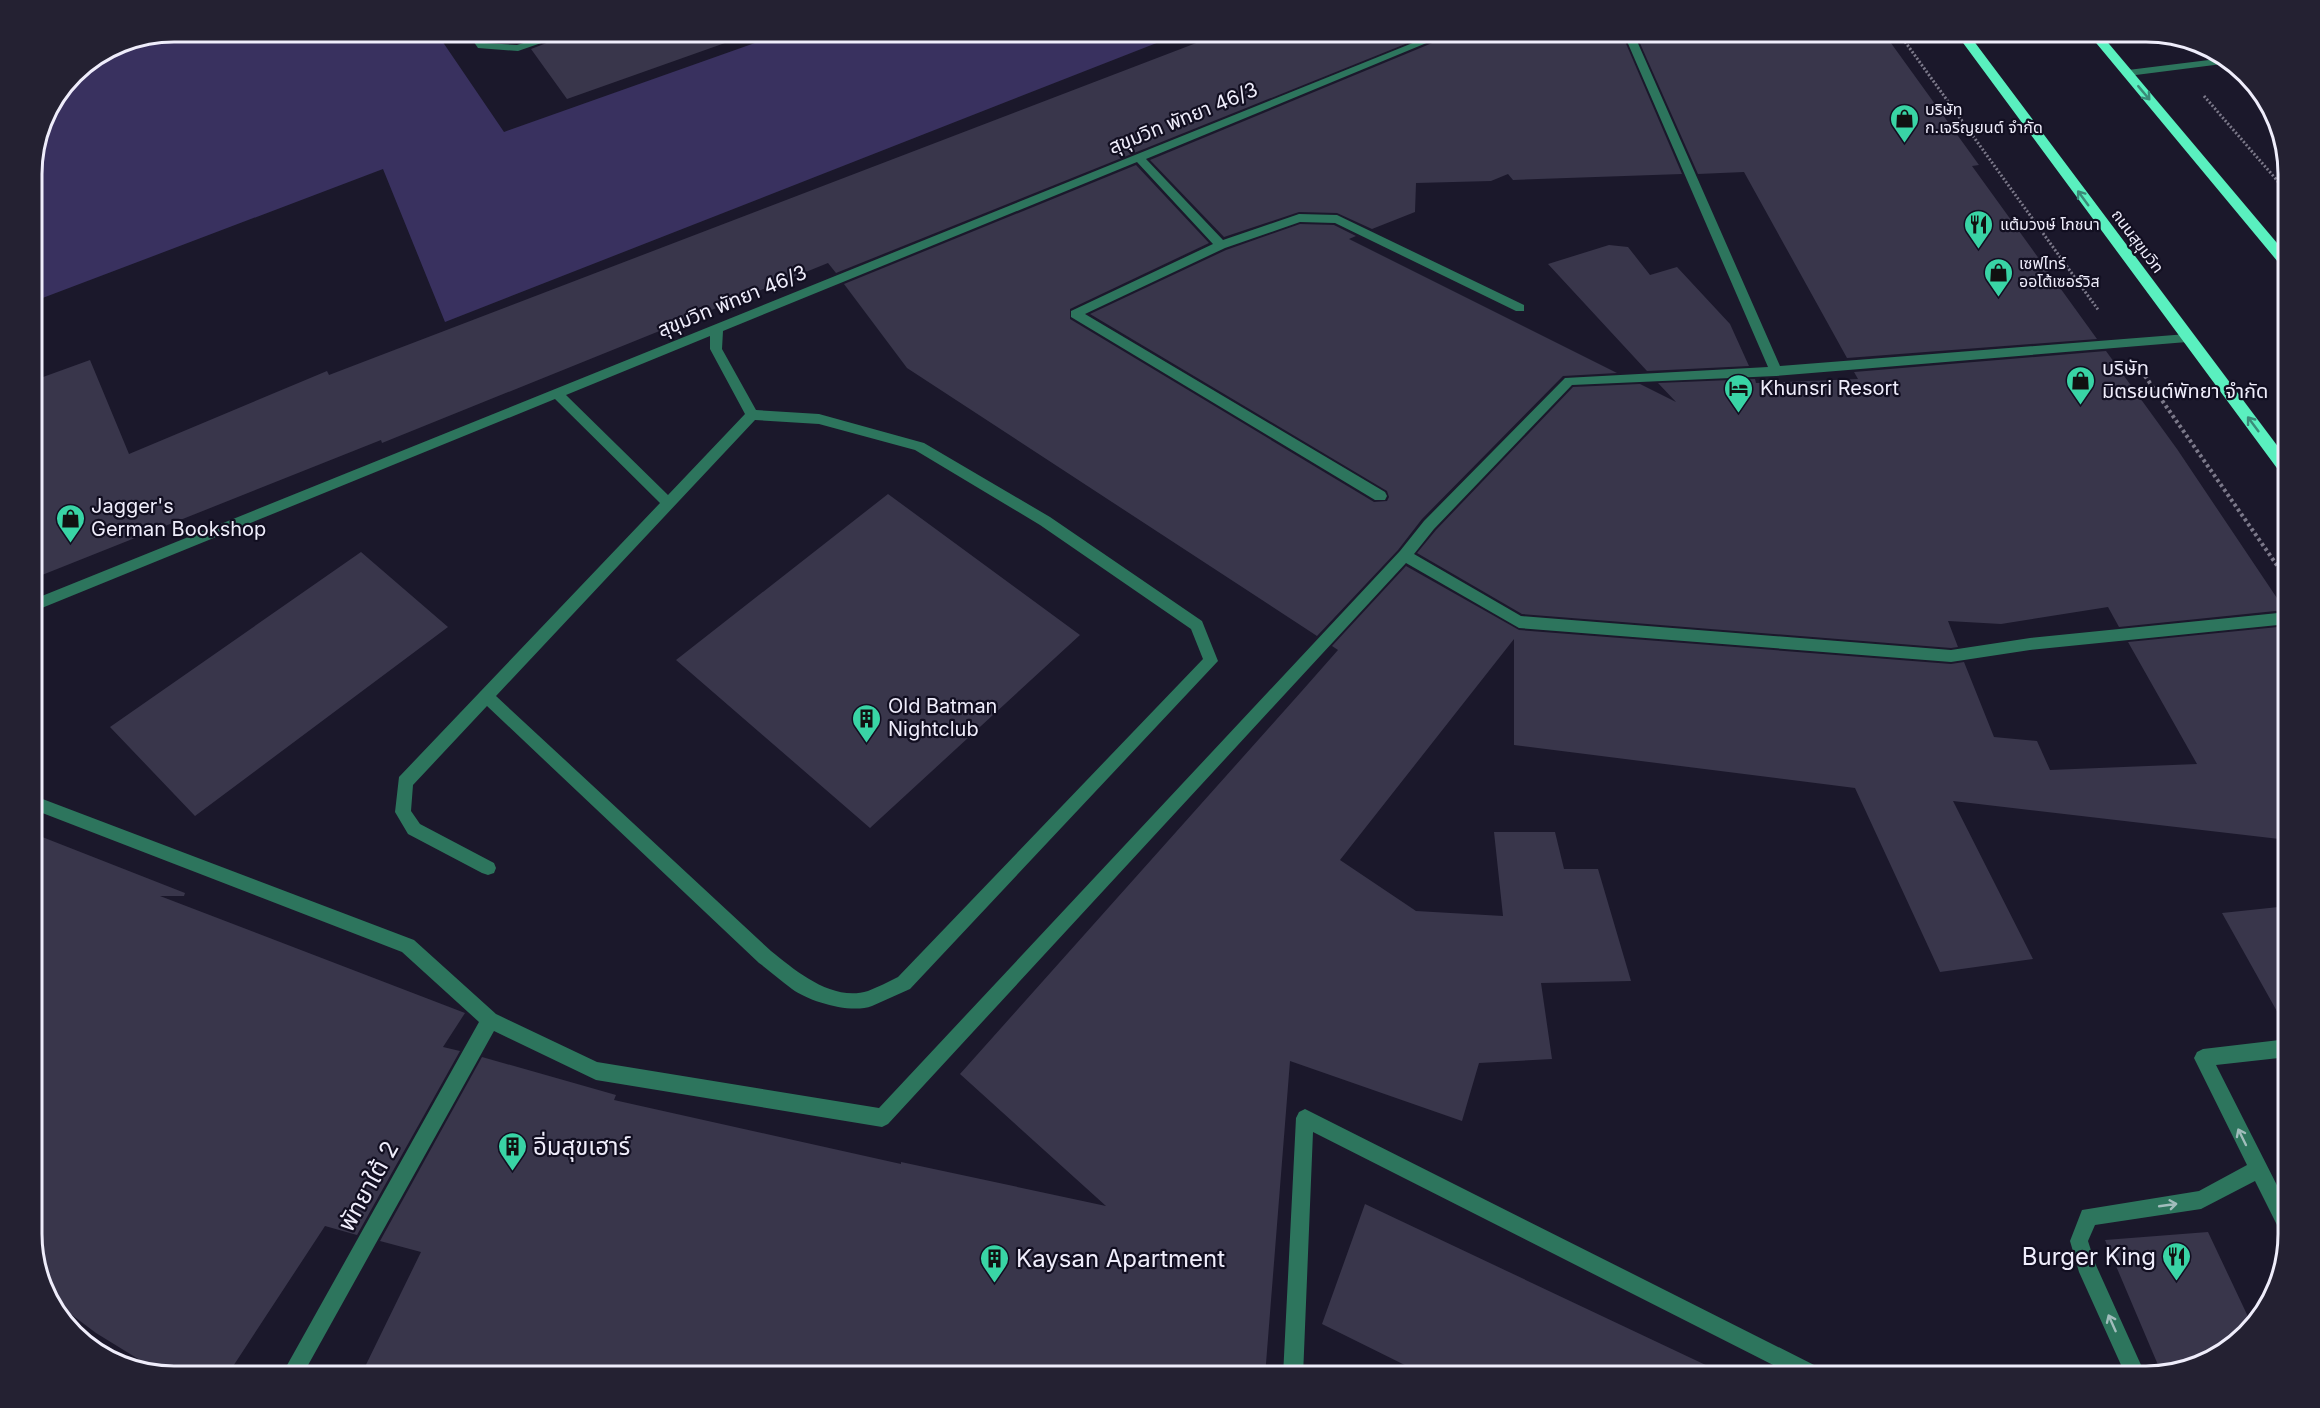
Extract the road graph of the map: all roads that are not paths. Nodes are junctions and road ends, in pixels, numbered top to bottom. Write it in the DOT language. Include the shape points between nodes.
graph roads {
  1 [pos="479,42"];
  2 [pos="537,42"];
  3 [pos="1423,42"];
  4 [pos="1632,42"];
  5 [pos="1968,42"];
  6 [pos="2102,42"];
  7 [pos="2216,62"];
  8 [pos="2128,73"];
  9 [pos="1138,157"];
  10 [pos="1221,245"];
  11 [pos="2278,253"];
  12 [pos="1520,308"];
  13 [pos="717,328"];
  14 [pos="2187,338"];
  15 [pos="1776,371"];
  16 [pos="557,393"];
  17 [pos="752,415"];
  18 [pos="2278,458"];
  19 [pos="1380,496"];
  20 [pos="668,503"];
  21 [pos="1405,555"];
  22 [pos="42,602"];
  23 [pos="2278,619"];
  24 [pos="486,696"];
  25 [pos="42,806"];
  26 [pos="488,868"];
  27 [pos="490,1020"];
  28 [pos="2278,1049"];
  29 [pos="2258,1169"];
  30 [pos="2278,1206"];
  31 [pos="297,1366"];
  32 [pos="1294,1366"];
  33 [pos="1793,1366"];
  34 [pos="2131,1366"];
  1 -- 2 [label="street" via="482,46 518,48"];
  3 -- 9 [label="street, สุขุมวิท พัทยา 46/3"];
  4 -- 15 [label="street"];
  14 -- 5 [label="highway, ถนนสุขุมวิท, one-way"];
  6 -- 8 [label="highway"];
  7 -- 8 [label="street"];
  8 -- 11 [label="highway, one-way"];
  9 -- 10 [label="street"];
  9 -- 13 [label="street, สุขุมวิท พัทยา 46/3"];
  10 -- 12 [label="street" via="1299,218 1337,219"];
  10 -- 19 [label="street" via="1074,314"];
  13 -- 16 [label="street, สุขุมวิท พัทยา 46/3"];
  13 -- 17 [label="street" via="716,349"];
  14 -- 15 [label="street"];
  18 -- 14 [label="highway, ถนนสุขุมวิท, one-way"];
  15 -- 21 [label="street" via="1569,381 1429,525"];
  16 -- 20 [label="street"];
  16 -- 22 [label="street, สุขุมวิท พัทยา 46/3"];
  17 -- 20 [label="street"];
  17 -- 24 [label="street" via="819,419 919,446 1045,520 1197,625 1211,661 904,983 866,1000 840,1000 800,985 765,957"];
  20 -- 24 [label="street"];
  21 -- 23 [label="street" via="1519,622 1951,656 2030,644"];
  21 -- 27 [label="street" via="882,1118 596,1071"];
  24 -- 26 [label="street" via="405,782 403,812 414,829"];
  25 -- 27 [label="street" via="408,946"];
  27 -- 31 [label="street, พัทยาใต้ 2"];
  29 -- 28 [label="street, one-way" via="2203,1058"];
  29 -- 30 [label="street"];
  34 -- 29 [label="street, one-way" via="2079,1241 2089,1217 2201,1200"];
  32 -- 33 [label="street" via="1305,1118"];
}
